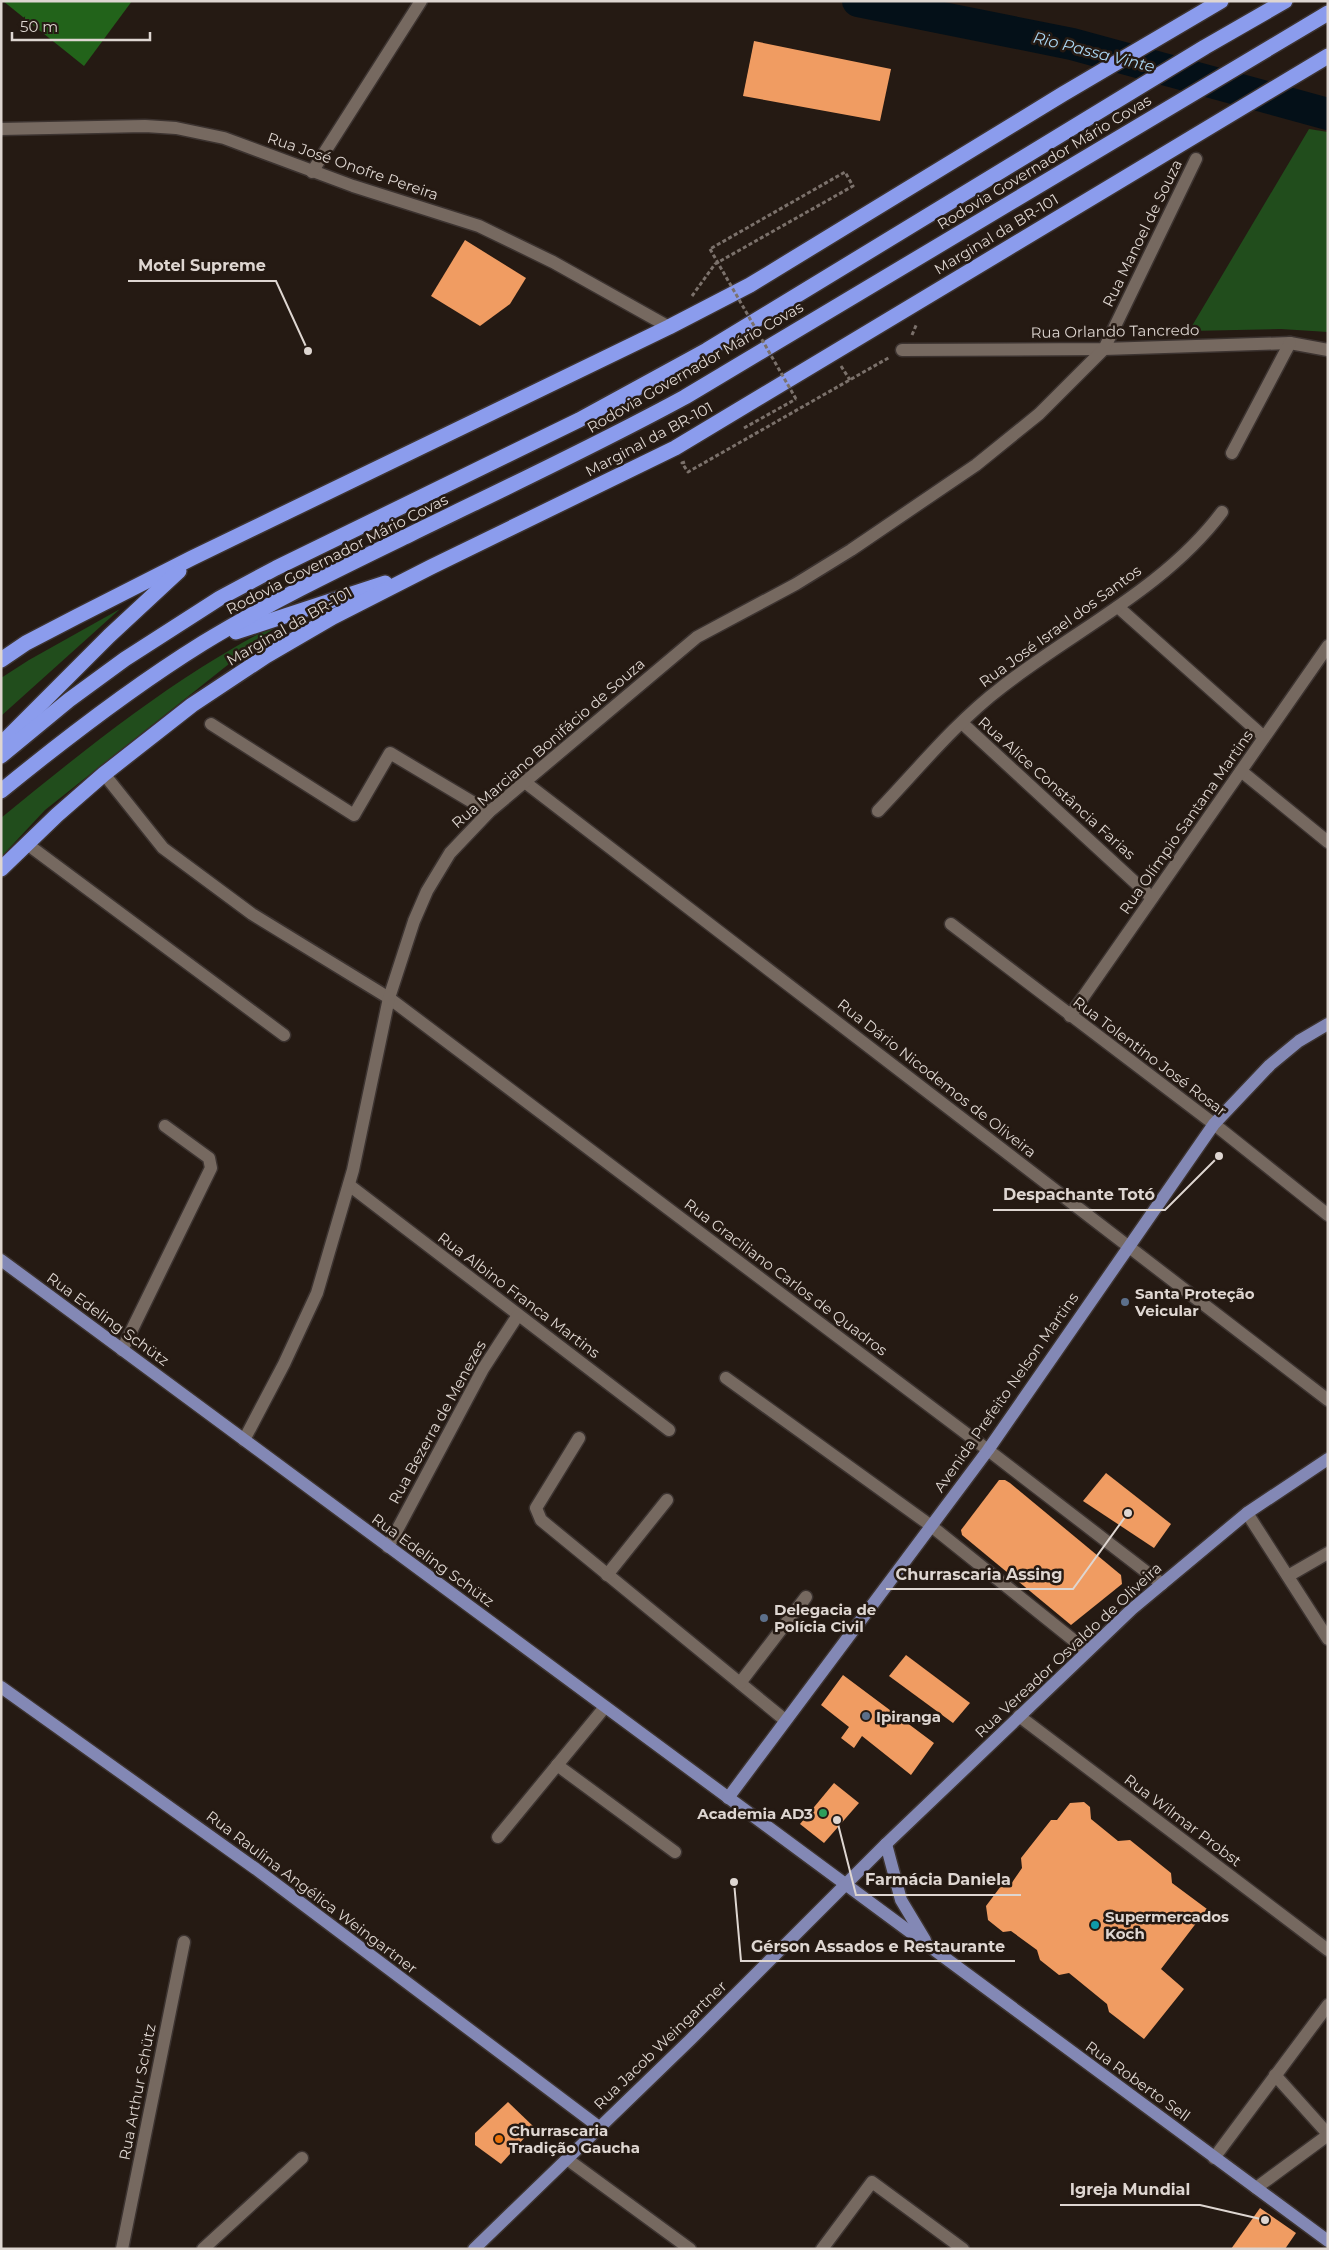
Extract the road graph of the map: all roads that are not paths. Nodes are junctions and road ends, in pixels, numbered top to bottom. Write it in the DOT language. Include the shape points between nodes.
graph roads {
  1 [pos="421,1"];
  2 [pos="1221,1"];
  3 [pos="1285,1"];
  4 [pos="1328,13"];
  5 [pos="1328,56"];
  6 [pos="1,130"];
  7 [pos="1196,159"];
  8 [pos="312,172"];
  9 [pos="669,327"];
  10 [pos="1290,343"];
  11 [pos="1104,349"];
  12 [pos="902,350"];
  13 [pos="1328,350"];
  14 [pos="1232,454"];
  15 [pos="1222,512"];
  16 [pos="192,558"];
  17 [pos="432,567"];
  18 [pos="1118,607"];
  19 [pos="204,642"];
  20 [pos="1326,653"];
  21 [pos="1,660"];
  22 [pos="962,723"];
  23 [pos="211,724"];
  24 [pos="1264,737"];
  25 [pos="1,744"];
  26 [pos="1,756"];
  27 [pos="1241,771"];
  28 [pos="104,774"];
  29 [pos="526,783"];
  30 [pos="1,791"];
  31 [pos="878,811"];
  32 [pos="489,812"];
  33 [pos="1328,842"];
  34 [pos="26,844"];
  35 [pos="1,869"];
  36 [pos="1152,898"];
  37 [pos="950,924"];
  38 [pos="389,998"];
  39 [pos="1070,1016"];
  40 [pos="1328,1025"];
  41 [pos="284,1035"];
  42 [pos="1214,1124"];
  43 [pos="165,1126"];
  44 [pos="349,1185"];
  45 [pos="1328,1215"];
  46 [pos="1129,1246"];
  47 [pos="1,1260"];
  48 [pos="518,1315"];
  49 [pos="122,1350"];
  50 [pos="726,1378"];
  51 [pos="1328,1400"];
  52 [pos="669,1430"];
  53 [pos="579,1438"];
  54 [pos="244,1440"];
  55 [pos="988,1450"];
  56 [pos="1328,1458"];
  57 [pos="667,1500"];
  58 [pos="1247,1513"];
  59 [pos="930,1525"];
  60 [pos="388,1547"];
  61 [pos="1328,1552"];
  62 [pos="607,1575"];
  63 [pos="1288,1576"];
  64 [pos="1162,1584"];
  65 [pos="806,1597"];
  66 [pos="1328,1639"];
  67 [pos="1088,1650"];
  68 [pos="740,1683"];
  69 [pos="1,1687"];
  70 [pos="605,1707"];
  71 [pos="1019,1716"];
  72 [pos="785,1720"];
  73 [pos="557,1765"];
  74 [pos="728,1798"];
  75 [pos="498,1837"];
  76 [pos="886,1844"];
  77 [pos="675,1852"];
  78 [pos="846,1885"];
  79 [pos="184,1942"];
  80 [pos="929,1948"];
  81 [pos="1328,1950"];
  82 [pos="1328,2005"];
  83 [pos="1275,2075"];
  84 [pos="599,2127"];
  85 [pos="1328,2134"];
  86 [pos="302,2158"];
  87 [pos="1214,2158"];
  88 [pos="567,2159"];
  89 [pos="1256,2188"];
  90 [pos="1328,2241"];
  91 [pos="122,2249"];
  92 [pos="203,2249"];
  93 [pos="474,2249"];
  94 [pos="690,2249"];
  95 [pos="822,2249"];
  96 [pos="963,2249"];
  1 -- 8 [label="street"];
  2 -- 9 [label="highway" via="818,246"];
  3 -- 26 [label="highway, Rodovia Governador Mário Covas" via="707,350 579,420 220,598 125,659"];
  4 -- 19 [label="highway, Rodovia Governador Mário Covas" via="685,397 278,600"];
  5 -- 17 [label="highway, Marginal da BR-101" via="682,444"];
  6 -- 8 [label="street, Rua José Onofre Pereira" via="103,126 176,128 224,138"];
  7 -- 11 [label="street, Rua Manoel de Souza"];
  8 -- 9 [label="street, Rua José Onofre Pereira" via="479,226 554,262"];
  9 -- 16 [label="highway"];
  10 -- 11 [label="street, Rua Orlando Tancredo"];
  10 -- 13 [label="street, Rua Orlando Tancredo"];
  10 -- 14 [label="street"];
  11 -- 12 [label="street, Rua Orlando Tancredo"];
  11 -- 29 [label="street, Rua Marciano Bonifácio de Souza" via="1039,414 982,460 851,550 796,584 697,637"];
  15 -- 18 [label="street, Rua José Israel dos Santos" via="1195,544"];
  16 -- 21 [label="highway" via="76,617"];
  16 -- 25 [label="highway"];
  17 -- 19 [label="highway"];
  17 -- 28 [label="highway, Marginal da BR-101" via="333,617 266,656 192,705"];
  18 -- 22 [label="street, Rua José Israel dos Santos" via="1004,685"];
  18 -- 24 [label="street"];
  19 -- 30 [label="highway, Rodovia Governador Mário Covas" via="113,702"];
  20 -- 24 [label="street, Rua Olímpio Santana Martins"];
  22 -- 31 [label="street, Rua José Israel dos Santos"];
  22 -- 36 [label="street, Rua Alice Constância Farias"];
  23 -- 32 [label="street" via="354,815 390,753"];
  24 -- 27 [label="street, Rua Olímpio Santana Martins"];
  27 -- 33 [label="street"];
  27 -- 36 [label="street, Rua Olímpio Santana Martins"];
  28 -- 34 [label="highway, Marginal da BR-101"];
  28 -- 38 [label="street, Rua Graciliano Carlos de Quadros" via="163,848 252,914"];
  29 -- 32 [label="street, Rua Marciano Bonifácio de Souza"];
  29 -- 46 [label="street, Rua Dário Nicodemos de Oliveira"];
  32 -- 38 [label="street, Rua Marciano Bonifácio de Souza" via="450,853 427,891 403,951"];
  34 -- 35 [label="highway, Marginal da BR-101"];
  34 -- 41 [label="street"];
  36 -- 39 [label="street, Rua Olímpio Santana Martins"];
  37 -- 39 [label="street, Rua Tolentino José Rosar"];
  38 -- 44 [label="street, Rua Marciano Bonifácio de Souza"];
  38 -- 55 [label="street, Rua Graciliano Carlos de Quadros"];
  39 -- 42 [label="street, Rua Tolentino José Rosar"];
  40 -- 42 [label="main road, Avenida Prefeito Nelson Martins" via="1299,1041 1270,1065"];
  42 -- 45 [label="street, Rua Tolentino José Rosar"];
  42 -- 46 [label="main road, Avenida Prefeito Nelson Martins"];
  43 -- 49 [label="street" via="210,1158 211,1168"];
  44 -- 48 [label="street, Rua Albino Franca Martins"];
  44 -- 54 [label="street, Rua Marciano Bonifácio de Souza" via="317,1293"];
  46 -- 51 [label="street, Rua Dário Nicodemos de Oliveira"];
  46 -- 55 [label="main road, Avenida Prefeito Nelson Martins"];
  47 -- 49 [label="main road, Rua Edeling Schütz"];
  48 -- 52 [label="street, Rua Albino Franca Martins"];
  48 -- 60 [label="street, Rua Bezerra de Menezes" via="483,1369"];
  49 -- 54 [label="main road, Rua Edeling Schütz"];
  50 -- 59 [label="street"];
  53 -- 62 [label="street" via="536,1508 541,1520"];
  54 -- 60 [label="main road, Rua Edeling Schütz"];
  55 -- 59 [label="main road, Avenida Prefeito Nelson Martins"];
  55 -- 64 [label="street, Rua Graciliano Carlos de Quadros"];
  56 -- 58 [label="main road, Rua Vereador Osvaldo de Oliveira"];
  57 -- 62 [label="street"];
  58 -- 63 [label="street"];
  58 -- 64 [label="main road, Rua Vereador Osvaldo de Oliveira"];
  59 -- 67 [label="street"];
  59 -- 72 [label="main road, Avenida Prefeito Nelson Martins"];
  60 -- 70 [label="main road, Rua Edeling Schütz"];
  61 -- 63 [label="street"];
  62 -- 68 [label="street"];
  63 -- 66 [label="street"];
  64 -- 67 [label="main road, Rua Vereador Osvaldo de Oliveira"];
  65 -- 68 [label="street"];
  67 -- 71 [label="main road, Rua Vereador Osvaldo de Oliveira"];
  68 -- 72 [label="street"];
  69 -- 84 [label="main road, Rua Raulina Angélica Weingartner" via="256,1869"];
  70 -- 73 [label="street"];
  70 -- 74 [label="main road, Rua Edeling Schütz"];
  71 -- 76 [label="main road, Rua Vereador Osvaldo de Oliveira"];
  71 -- 81 [label="street, Rua Wilmar Probst"];
  72 -- 74 [label="main road, Avenida Prefeito Nelson Martins"];
  73 -- 75 [label="street"];
  73 -- 77 [label="street"];
  74 -- 78 [label="main road, Rua Edeling Schütz"];
  76 -- 78 [label="main road, Rua Vereador Osvaldo de Oliveira"];
  76 -- 80 [label="main road, Rua Roberto Sell" via="901,1900"];
  78 -- 80 [label="main road, Rua Roberto Sell"];
  78 -- 84 [label="main road, Rua Jacob Weingartner"];
  79 -- 91 [label="street, Rua Arthur Schütz"];
  80 -- 87 [label="main road, Rua Roberto Sell"];
  82 -- 83 [label="street"];
  83 -- 85 [label="street"];
  83 -- 87 [label="street"];
  84 -- 88 [label="main road, Rua Jacob Weingartner"];
  85 -- 89 [label="street"];
  86 -- 92 [label="street"];
  87 -- 89 [label="main road, Rua Roberto Sell"];
  88 -- 93 [label="main road, Rua Jacob Weingartner"];
  88 -- 94 [label="street"];
  89 -- 90 [label="main road, Rua Roberto Sell"];
  95 -- 96 [label="street" via="872,2182"];
}
